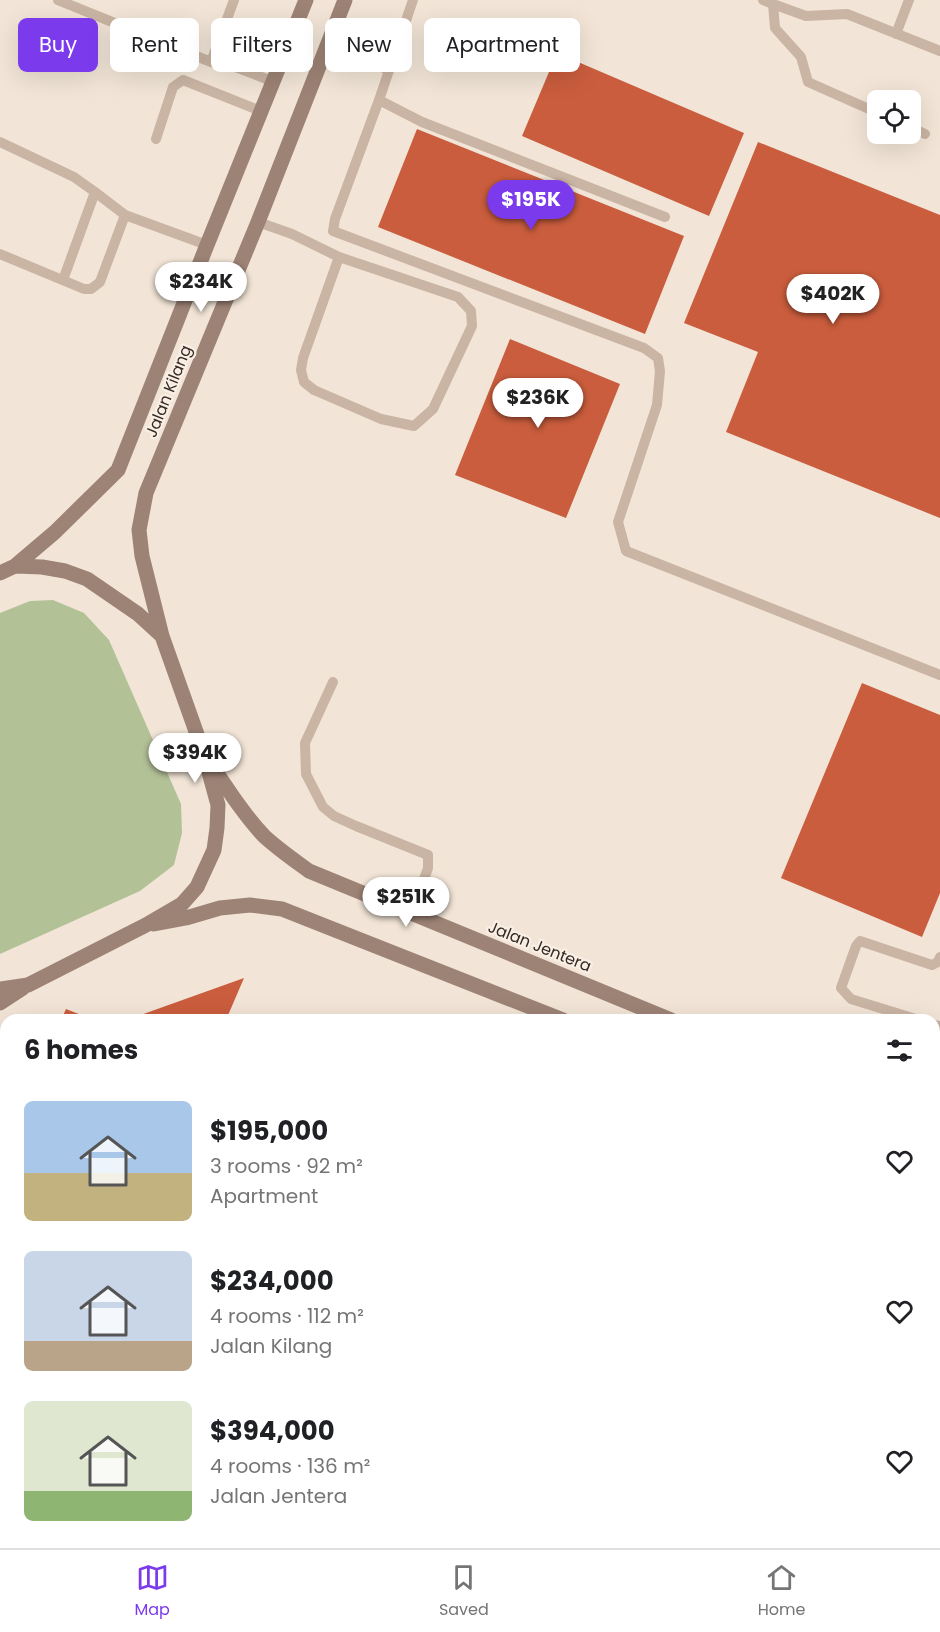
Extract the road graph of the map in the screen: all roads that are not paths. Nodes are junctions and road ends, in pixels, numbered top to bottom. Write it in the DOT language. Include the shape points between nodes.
graph roads {
  1 [pos="58,0"];
  2 [pos="234,0"];
  3 [pos="306,0"];
  4 [pos="345,0"];
  5 [pos="413,0"];
  6 [pos="909,0"];
  7 [pos="768,2"];
  8 [pos="227,18"];
  9 [pos="338,18"];
  10 [pos="407,18"];
  11 [pos="896,34"];
  12 [pos="325,50"];
  13 [pos="940,51"];
  14 [pos="211,62"];
  15 [pos="248,72"];
  16 [pos="388,72"];
  17 [pos="274,82"];
  18 [pos="379,100"];
  19 [pos="867,108"];
  20 [pos="261,111"];
  21 [pos="921,132"];
  22 [pos="925,134"];
  23 [pos="156,139"];
  24 [pos="0,142"];
  25 [pos="95,192"];
  26 [pos="125,215"];
  27 [pos="665,218"];
  28 [pos="258,222"];
  29 [pos="207,245"];
  30 [pos="0,254"];
  31 [pos="339,257"];
  32 [pos="63,280"];
  33 [pos="15,566"];
  34 [pos="0,573"];
  35 [pos="162,636"];
  36 [pos="940,675"];
  37 [pos="333,682"];
  38 [pos="204,754"];
  39 [pos="412,913"];
  40 [pos="146,925"];
  41 [pos="940,957"];
  42 [pos="28,985"];
  43 [pos="0,989"];
  44 [pos="0,1003"];
  45 [pos="548,1014"];
  46 [pos="656,1014"];
  47 [pos="900,1014"];
  1 -- 14 [label="lane"];
  2 -- 8 [label="lane"];
  3 -- 17 [label="street, Jalan Kilang"];
  4 -- 9 [label="street, Jalan Kilang"];
  5 -- 10 [label="lane"];
  6 -- 11 [label="lane"];
  7 -- 11 [label="lane" via="806,16 847,14"];
  7 -- 19 [label="lane" via="775,28 801,57 808,82"];
  11 -- 13 [label="lane"];
  12 -- 28 [label="street, Jalan Kilang"];
  15 -- 17 [label="lane"];
  16 -- 18 [label="lane"];
  17 -- 20 [label="street, Jalan Kilang"];
  18 -- 27 [label="lane" via="422,122"];
  18 -- 36 [label="lane" via="333,231 637,345 658,358 657,405 618,522 626,551"];
  20 -- 23 [label="lane" via="183,80 174,87"];
  20 -- 29 [label="street, Jalan Kilang"];
  21 -- 22 [label="lane"];
  24 -- 25 [label="lane" via="74,177"];
  25 -- 26 [label="lane"];
  25 -- 32 [label="lane"];
  26 -- 29 [label="lane"];
  26 -- 32 [label="lane" via="100,282 84,289"];
  28 -- 31 [label="lane"];
  28 -- 35 [label="street, Jalan Kilang" via="146,493 139,530"];
  29 -- 33 [label="street, Jalan Kilang" via="118,470"];
  30 -- 32 [label="lane"];
  31 -- 31 [label="lane" via="303,358 304,382 381,419 414,426 433,410 472,326 471,311 458,297"];
  33 -- 34 [label="street"];
  33 -- 35 [label="street" via="42,567 87,579"];
  35 -- 38 [label="street, Jalan Kilang"];
  37 -- 39 [label="lane" via="305,743 306,774 323,807 334,816 428,855 428,868"];
  38 -- 39 [label="street, Jalan Jentera" via="264,835 283,852 309,871"];
  38 -- 40 [label="street" via="218,805 214,850 196,887 182,904"];
  39 -- 46 [label="street, Jalan Jentera"];
  40 -- 42 [label="street"];
  40 -- 45 [label="street" via="250,904 282,909"];
  41 -- 47 [label="lane" via="932,965 860,941 856,946 841,988 851,999"];
  42 -- 43 [label="street"];
  42 -- 44 [label="street"];
}
